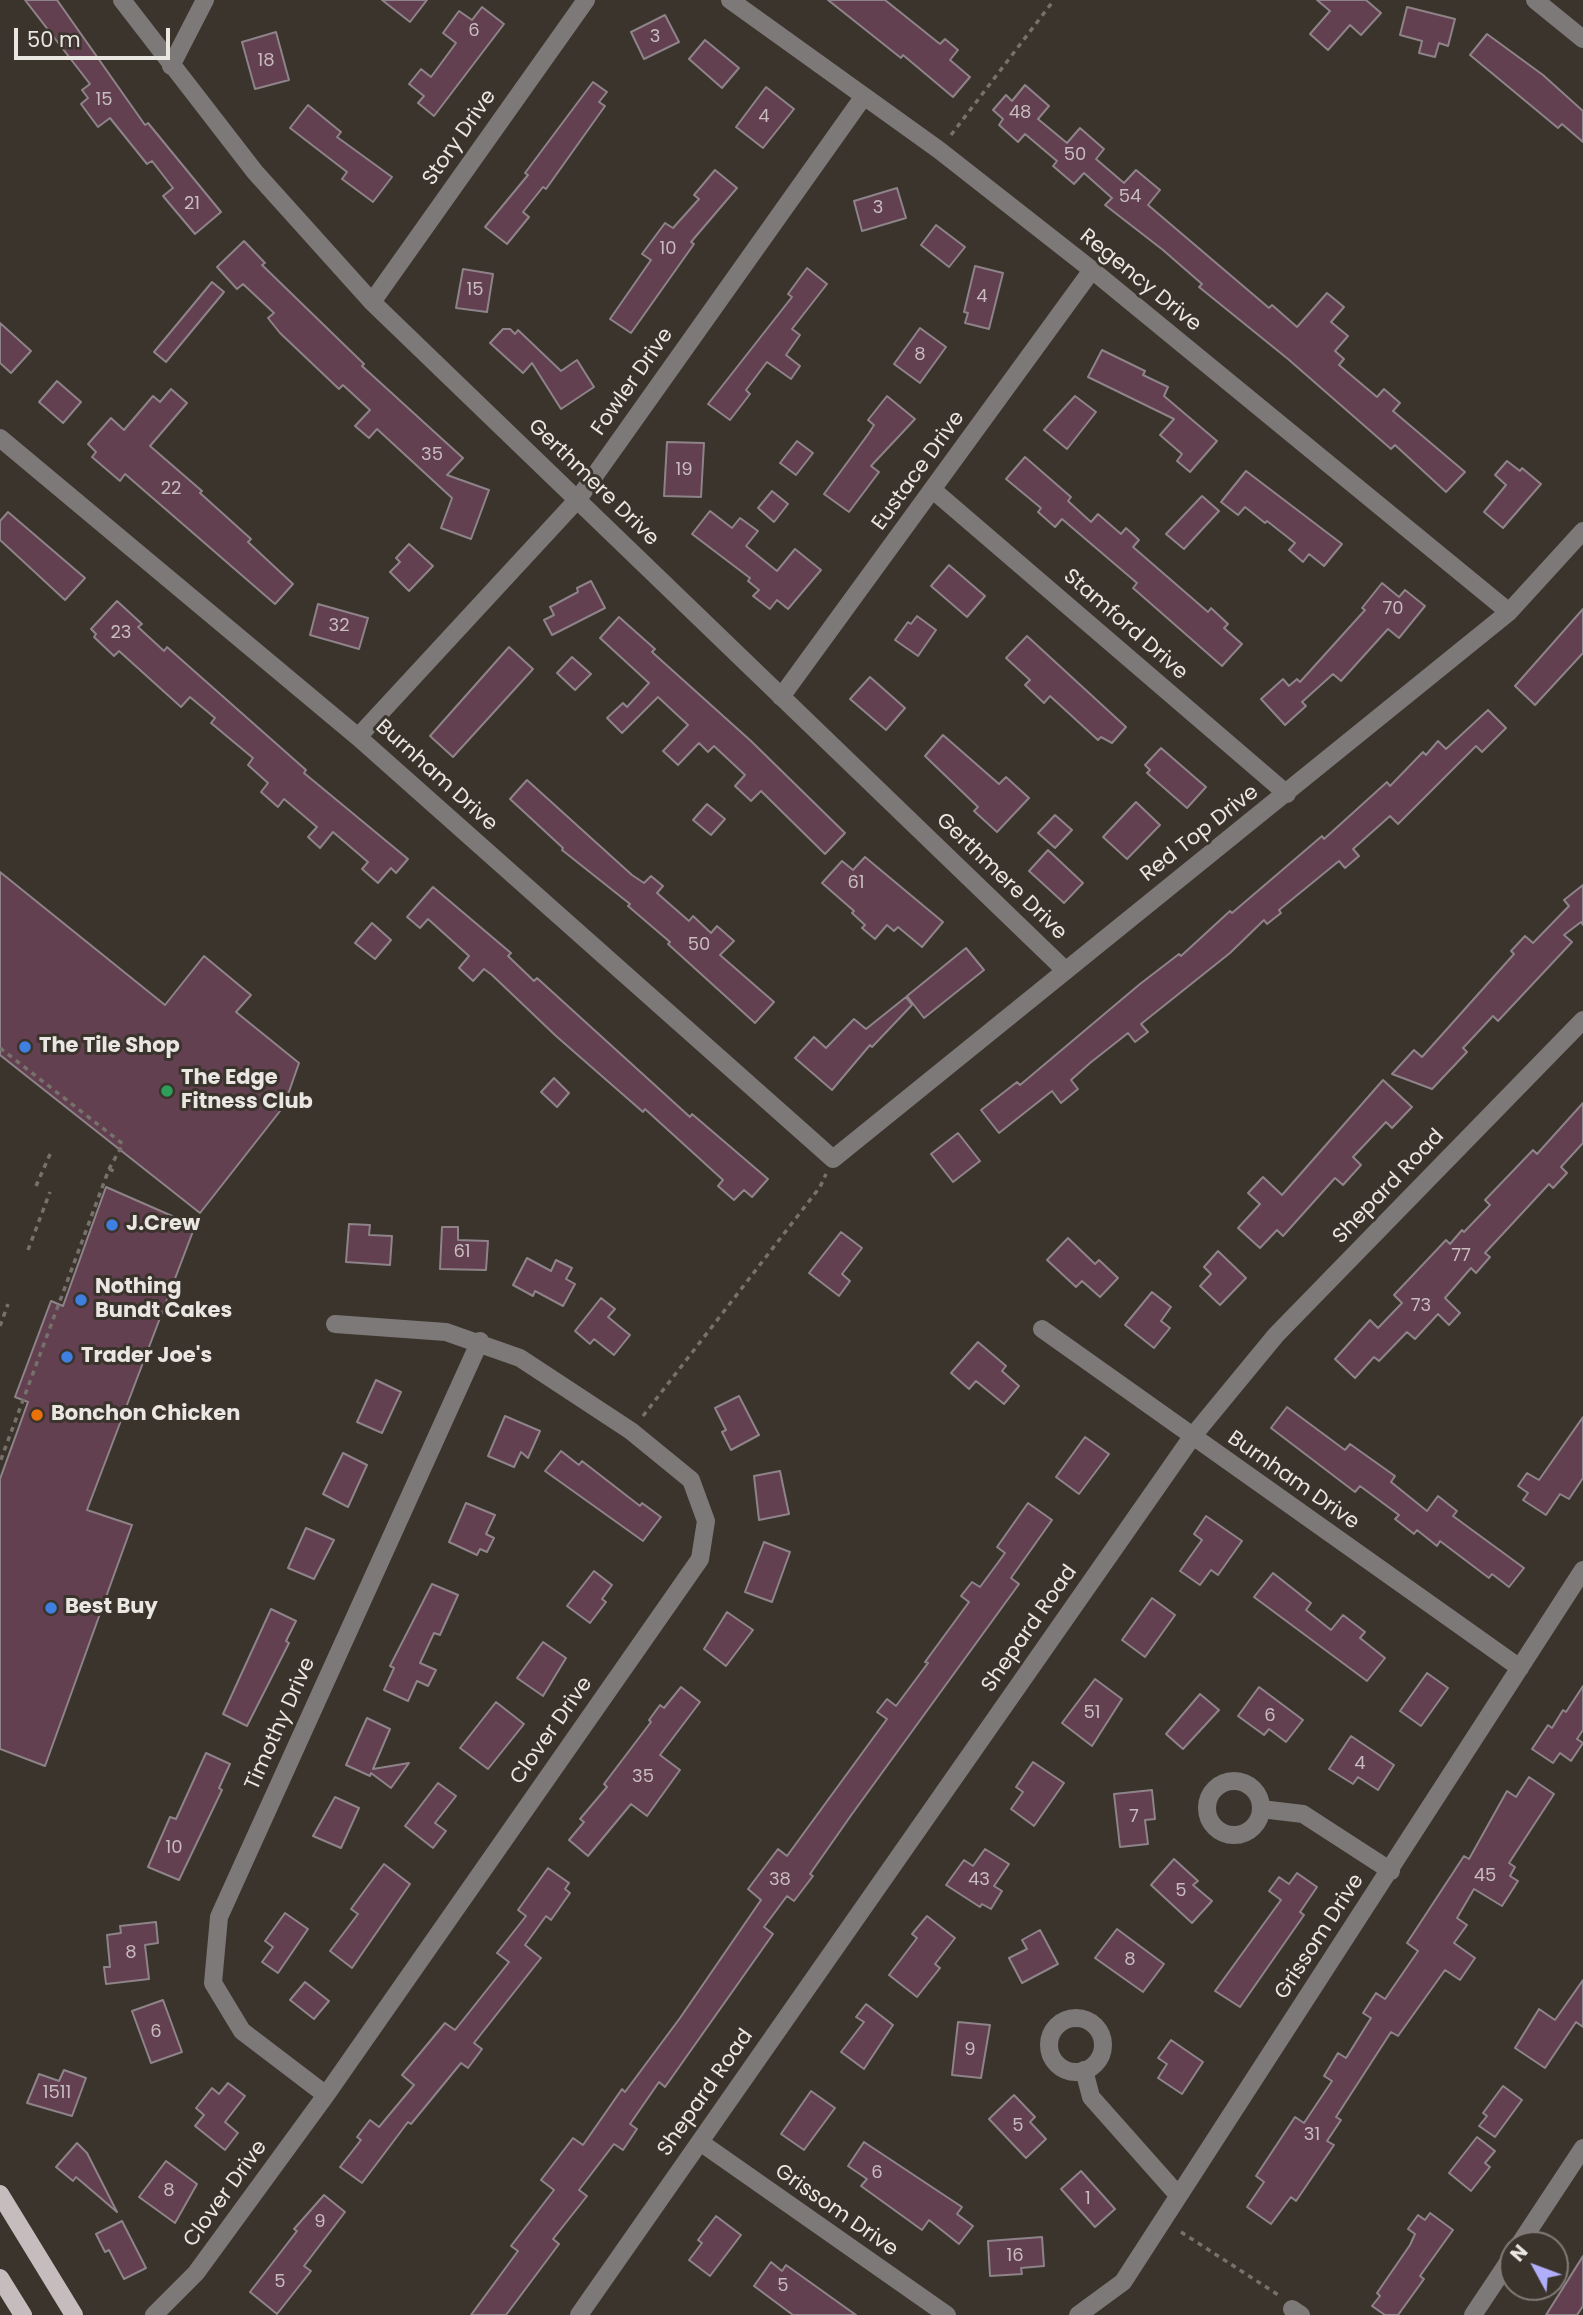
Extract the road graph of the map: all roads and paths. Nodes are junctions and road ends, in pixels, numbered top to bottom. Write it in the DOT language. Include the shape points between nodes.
graph roads {
  1 [pos="122,0"];
  2 [pos="205,0"];
  3 [pos="586,0"];
  4 [pos="730,0"];
  5 [pos="1054,0"];
  6 [pos="1535,0"];
  7 [pos="1583,39"];
  8 [pos="171,66"];
  9 [pos="864,96"];
  10 [pos="939,150"];
  11 [pos="1092,270"];
  12 [pos="372,302"];
  13 [pos="0,438"];
  14 [pos="933,490"];
  15 [pos="578,499"];
  16 [pos="1583,531"];
  17 [pos="1509,612"];
  18 [pos="780,697"];
  19 [pos="358,737"];
  20 [pos="1287,794"];
  21 [pos="1065,970"];
  22 [pos="1583,1020"];
  23 [pos="0,1048"];
  24 [pos="51,1152"];
  25 [pos="833,1159"];
  26 [pos="109,1169"];
  27 [pos="116,1172"];
  28 [pos="36,1186"];
  29 [pos="50,1192"];
  30 [pos="28,1250"];
  31 [pos="8,1304"];
  32 [pos="335,1324"];
  33 [pos="0,1326"];
  34 [pos="1042,1329"];
  35 [pos="480,1341"];
  36 [pos="631,1431"];
  37 [pos="1192,1437"];
  38 [pos="0,1462"];
  39 [pos="1583,1570"];
  40 [pos="1520,1668"];
  41 [pos="1261,1809"];
  42 [pos="1391,1871"];
  43 [pos="1084,2070"];
  44 [pos="327,2095"];
  45 [pos="700,2142"];
  46 [pos="1583,2148"];
  47 [pos="0,2194"];
  48 [pos="1178,2195"];
  49 [pos="1528,2231"];
  50 [pos="1181,2232"];
  51 [pos="1499,2277"];
  52 [pos="0,2278"];
  53 [pos="1297,2312"];
  54 [pos="23,2315"];
  55 [pos="74,2315"];
  56 [pos="153,2315"];
  57 [pos="579,2315"];
  58 [pos="947,2315"];
  59 [pos="1078,2315"];
  60 [pos="1474,2315"];
  1 -- 8 [label="street, Gerthmere Drive"];
  2 -- 8 [label="street"];
  3 -- 12 [label="street, Story Drive"];
  4 -- 9 [label="street, Regency Drive"];
  5 -- 10 [label="path"];
  6 -- 7 [label="street"];
  8 -- 12 [label="street, Gerthmere Drive" via="255,172"];
  9 -- 10 [label="street, Regency Drive"];
  9 -- 15 [label="street, Fowler Drive"];
  10 -- 11 [label="street, Regency Drive"];
  11 -- 14 [label="street, Eustace Drive"];
  11 -- 17 [label="street, Regency Drive"];
  12 -- 15 [label="street, Gerthmere Drive"];
  13 -- 19 [label="street, Burnham Drive"];
  14 -- 18 [label="street, Eustace Drive"];
  14 -- 20 [label="street, Stamford Drive"];
  15 -- 18 [label="street, Gerthmere Drive"];
  15 -- 19 [label="street, Fowler Drive"];
  16 -- 17 [label="street, Red Top Drive"];
  17 -- 20 [label="street, Red Top Drive"];
  18 -- 21 [label="street, Gerthmere Drive"];
  19 -- 25 [label="street, Burnham Drive"];
  20 -- 21 [label="street, Red Top Drive"];
  21 -- 25 [label="street, Red Top Drive"];
  22 -- 37 [label="street, Shepard Road" via="1276,1335"];
  23 -- 26 [label="path" via="123,1144"];
  24 -- 28 [label="path"];
  25 -- 36 [label="path" via="821,1187"];
  26 -- 27 [label="path"];
  26 -- 38 [label="path"];
  29 -- 30 [label="path"];
  31 -- 33 [label="path"];
  32 -- 35 [label="street, Clover Drive" via="446,1332"];
  34 -- 37 [label="street, Burnham Drive"];
  35 -- 36 [label="street, Clover Drive" via="520,1357"];
  35 -- 44 [label="street, Timothy Drive" via="219,1917 213,1983 242,2031"];
  36 -- 44 [label="street, Clover Drive" via="691,1480 706,1521 700,1559"];
  37 -- 40 [label="street, Burnham Drive"];
  37 -- 45 [label="street, Shepard Road"];
  39 -- 40 [label="street, Grissom Drive"];
  40 -- 42 [label="street, Grissom Drive"];
  41 -- 42 [label="street" via="1303,1814"];
  42 -- 48 [label="street, Grissom Drive"];
  43 -- 48 [label="street" via="1091,2097"];
  44 -- 56 [label="street, Clover Drive" via="196,2273"];
  45 -- 57 [label="street, Shepard Road"];
  45 -- 58 [label="street, Grissom Drive"];
  46 -- 49 [label="street"];
  47 -- 55 [label="main road"];
  48 -- 59 [label="street, Grissom Drive" via="1123,2281"];
  50 -- 53 [label="path" via="1288,2301"];
  51 -- 60 [label="street"];
  52 -- 54 [label="main road"];
}
